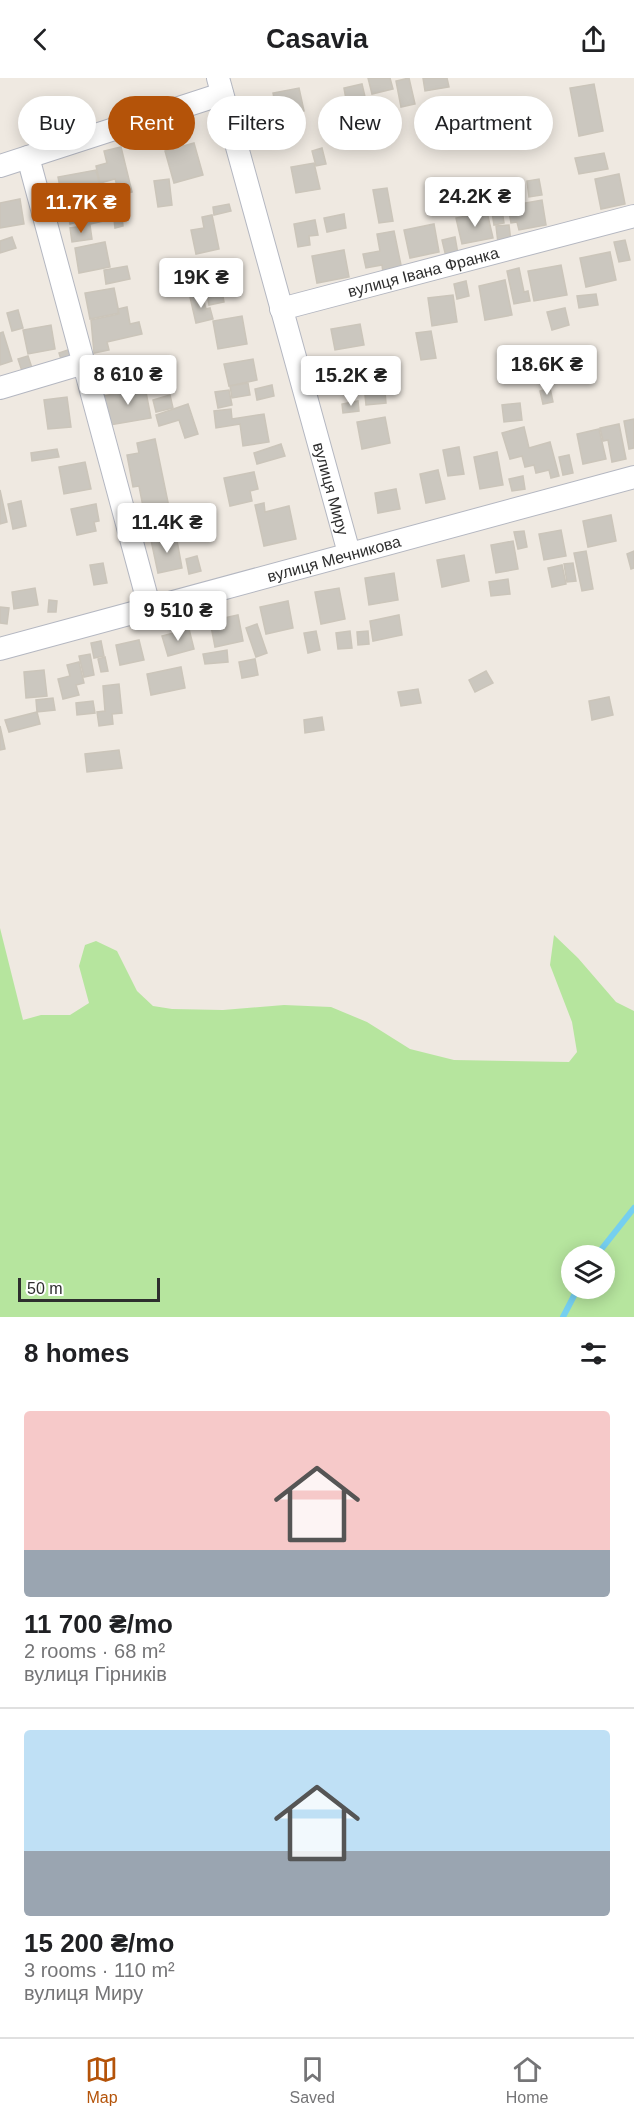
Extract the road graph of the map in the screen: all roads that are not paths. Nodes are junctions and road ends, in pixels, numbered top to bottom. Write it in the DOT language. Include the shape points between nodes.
graph roads {
  1 [pos="219,82"];
  2 [pos="28,157"];
  3 [pos="0,166"];
  4 [pos="634,216"];
  5 [pos="281,309"];
  6 [pos="84,363"];
  7 [pos="0,388"];
  8 [pos="634,477"];
  9 [pos="349,553"];
  10 [pos="150,609"];
  11 [pos="0,649"];
  1 -- 2 [label="street"];
  1 -- 5 [label="street, вулиця Миру"];
  2 -- 3 [label="street"];
  2 -- 6 [label="street"];
  4 -- 5 [label="street, вулиця Івана Франка"];
  5 -- 9 [label="street, вулиця Миру"];
  6 -- 7 [label="street"];
  6 -- 10 [label="street"];
  8 -- 9 [label="street, вулиця Мечникова"];
  9 -- 10 [label="street, вулиця Мечникова"];
  10 -- 11 [label="street, вулиця Мечникова"];
}
